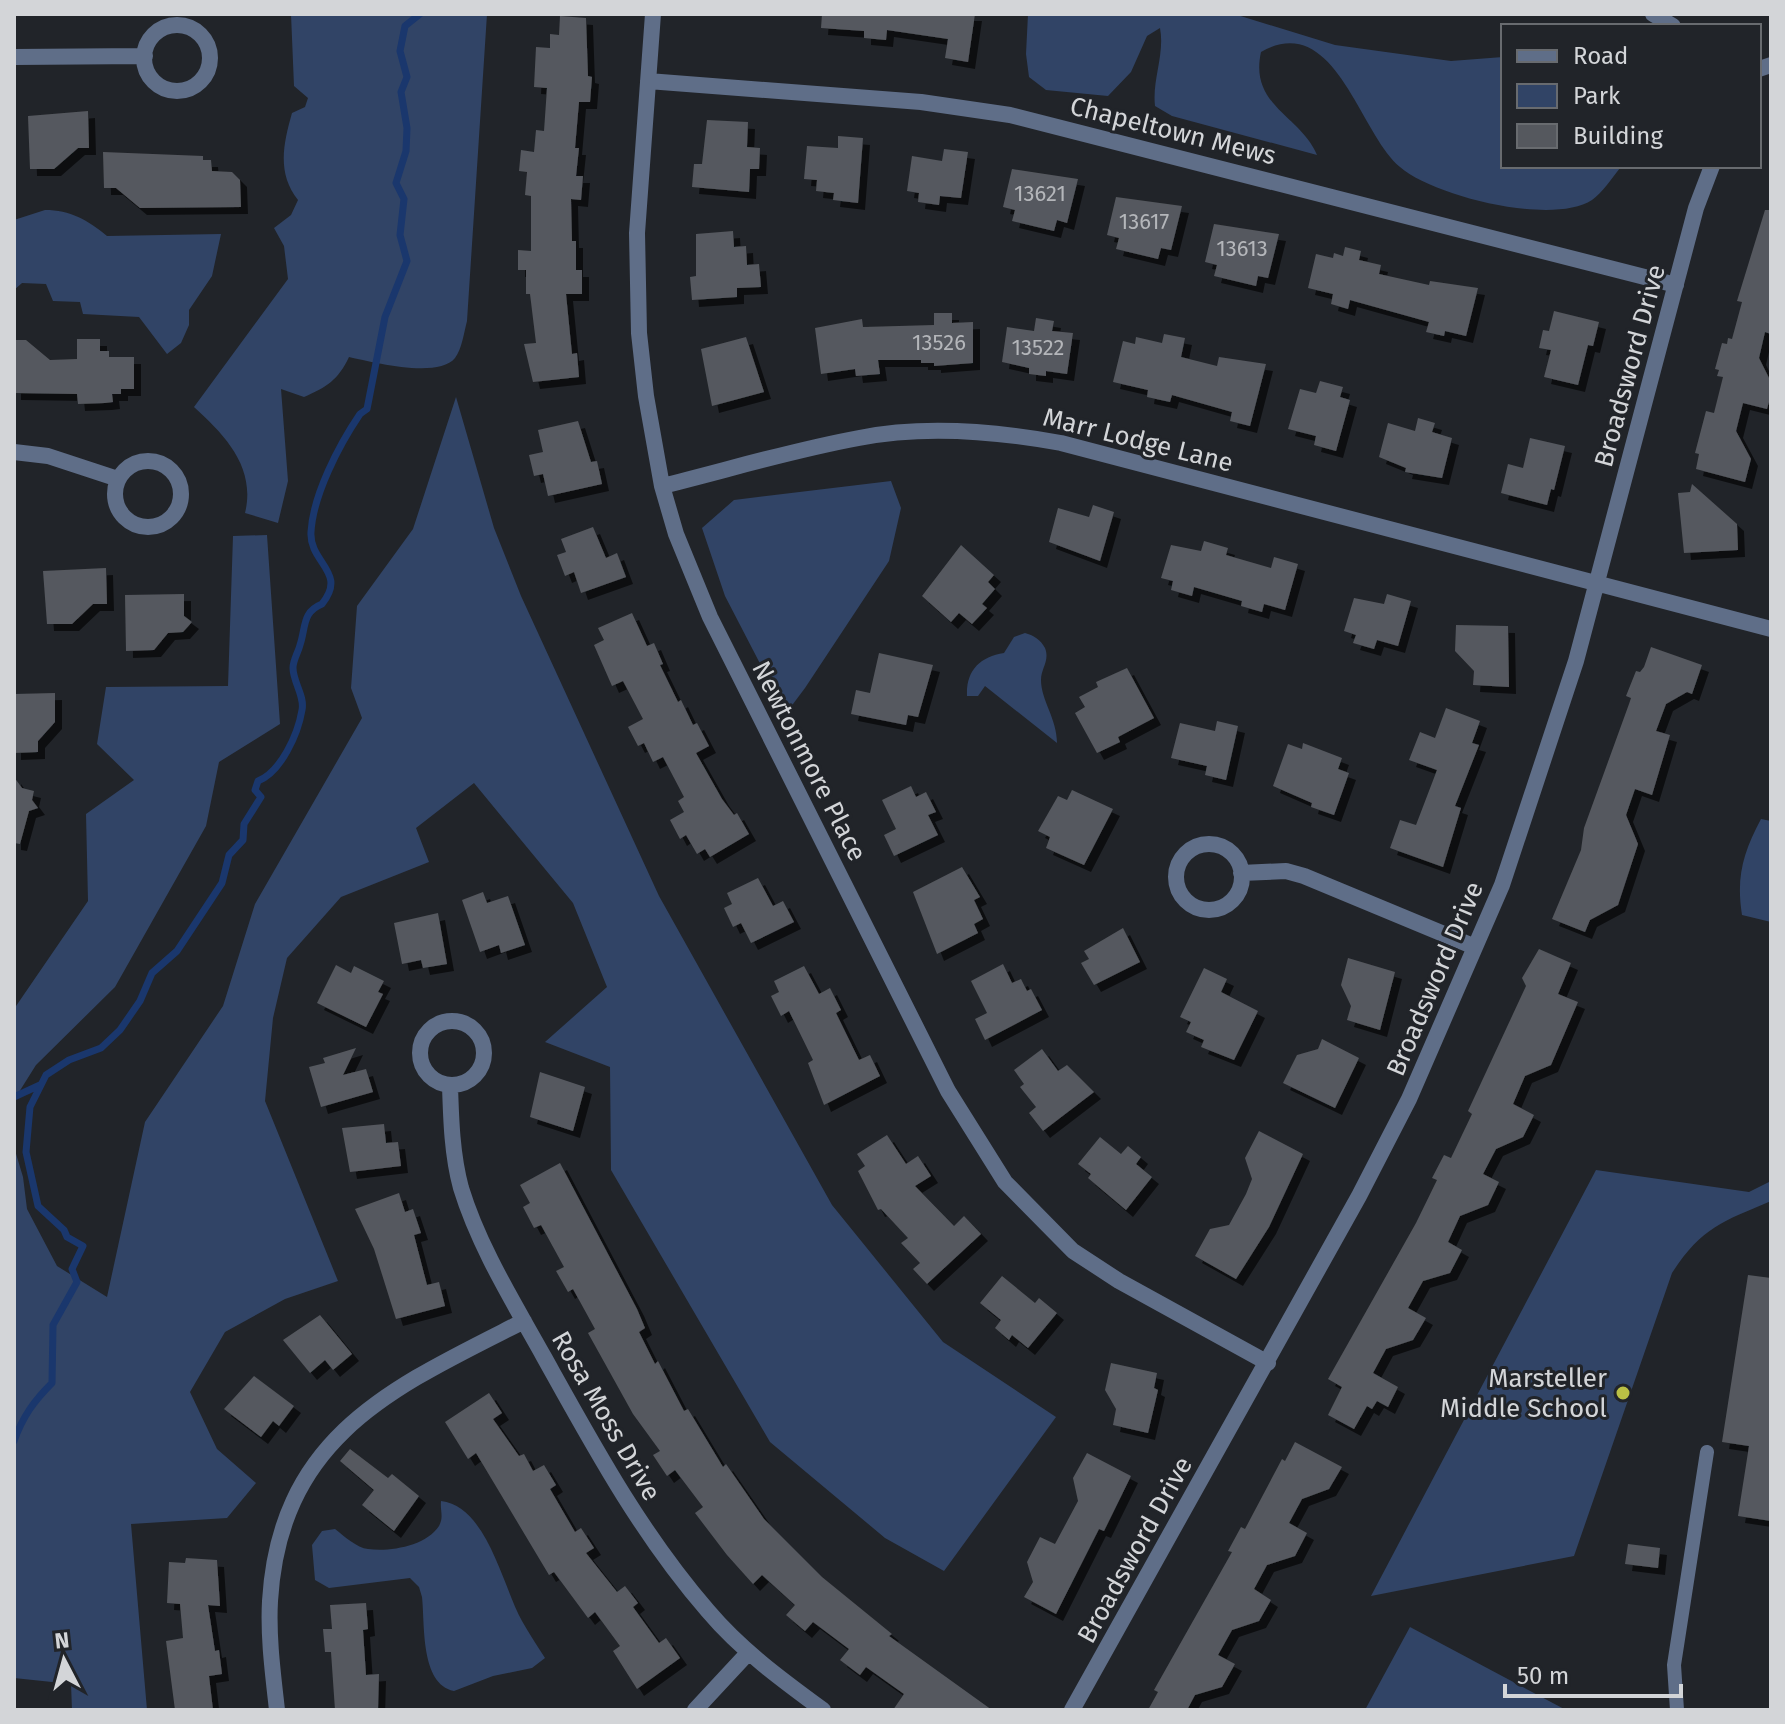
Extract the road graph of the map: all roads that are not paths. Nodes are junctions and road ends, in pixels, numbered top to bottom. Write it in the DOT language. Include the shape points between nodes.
graph roads {
  1 [pos="653,14"];
  2 [pos="145,56"];
  3 [pos="14,57"];
  4 [pos="648,81"];
  5 [pos="1701,168"];
  6 [pos="1711,168"];
  7 [pos="1696,208"];
  8 [pos="1676,285"];
  9 [pos="14,452"];
  10 [pos="118,479"];
  11 [pos="662,486"];
  12 [pos="1597,584"];
  13 [pos="1771,629"];
  14 [pos="1241,873"];
  15 [pos="1475,947"];
  16 [pos="450,1085"];
  17 [pos="524,1321"];
  18 [pos="1268,1363"];
  19 [pos="1707,1452"];
  20 [pos="748,1653"];
  21 [pos="277,1710"];
  22 [pos="695,1710"];
  23 [pos="823,1710"];
  24 [pos="1072,1710"];
  25 [pos="1677,1710"];
  1 -- 4 [label="street, Newtonmore Place"];
  2 -- 2 [label="street" via="154,81 180,91 204,78 210,61 207,43 185,26 158,32"];
  2 -- 3 [label="street"];
  4 -- 8 [label="street, Chapeltown Mews" via="921,102 1010,115"];
  4 -- 11 [label="street, Newtonmore Place" via="637,233 639,333"];
  5 -- 7 [label="street, Broadsword Drive"];
  6 -- 7 [label="street, Broadsword Drive"];
  7 -- 8 [label="street, Broadsword Drive"];
  8 -- 12 [label="street, Broadsword Drive"];
  9 -- 10 [label="street" via="48,456"];
  10 -- 10 [label="street" via="115,498 130,522 158,525 178,506 177,479 157,462 139,462"];
  11 -- 12 [label="street, Marr Lodge Lane" via="861,437 958,431 1013,435 1061,443"];
  11 -- 18 [label="street, Newtonmore Place" via="710,617 948,1091 1005,1182 1073,1251"];
  12 -- 13 [label="street, Marr Lodge Lane"];
  12 -- 15 [label="street, Broadsword Drive" via="1533,800"];
  14 -- 14 [label="street" via="1229,851 1199,846 1178,866 1177,887 1197,908 1218,909 1235,898"];
  14 -- 15 [label="street" via="1286,871 1304,876"];
  15 -- 18 [label="street, Broadsword Drive" via="1409,1099"];
  16 -- 17 [label="street, Rosa Moss Drive" via="461,1187"];
  17 -- 20 [label="street, Rosa Moss Drive" via="630,1509 708,1612"];
  17 -- 21 [label="street" via="379,1399 321,1454 289,1509 272,1572 270,1630"];
  18 -- 24 [label="street, Broadsword Drive"];
  19 -- 25 [label="lane" via="1674,1665"];
  20 -- 22 [label="street"];
  20 -- 23 [label="street, Rosa Moss Drive"];
}
